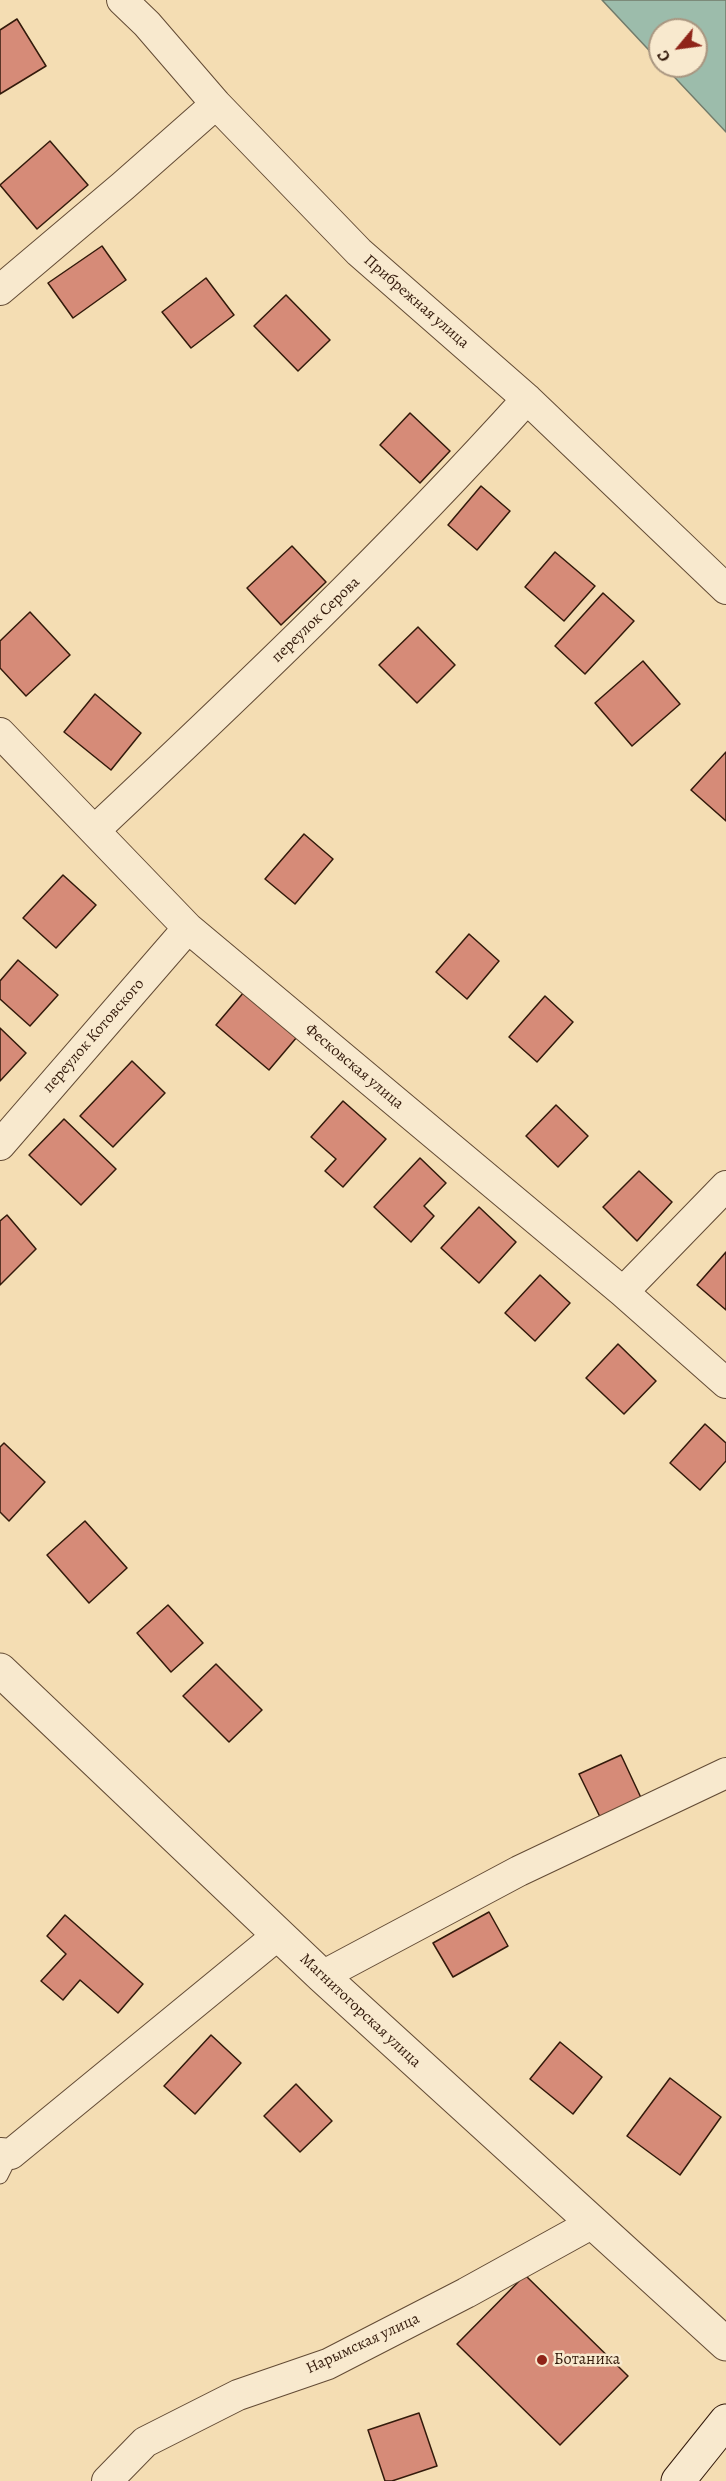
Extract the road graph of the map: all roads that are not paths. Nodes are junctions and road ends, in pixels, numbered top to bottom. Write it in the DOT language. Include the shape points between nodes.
graph roads {
  1 [pos="122,0"];
  2 [pos="216,104"];
  3 [pos="0,290"];
  4 [pos="527,399"];
  5 [pos="726,589"];
  6 [pos="0,733"];
  7 [pos="94,830"];
  8 [pos="188,928"];
  9 [pos="0,1145"];
  10 [pos="726,1186"];
  11 [pos="623,1292"];
  12 [pos="726,1383"];
  13 [pos="0,1670"];
  14 [pos="726,1773"];
  15 [pos="278,1935"];
  16 [pos="322,1976"];
  17 [pos="4,2161"];
  18 [pos="591,2224"];
  19 [pos="726,2344"];
  20 [pos="726,2421"];
  21 [pos="107,2481"];
  22 [pos="678,2481"];
  1 -- 2 [label="street, Прибрежная улица"];
  2 -- 3 [label="street"];
  2 -- 4 [label="street, Прибрежная улица" via="359,252"];
  4 -- 5 [label="street, Прибрежная улица"];
  4 -- 7 [label="street, переулок Серова" via="360,577"];
  6 -- 7 [label="street, Фесковская улица"];
  7 -- 8 [label="street, Фесковская улица"];
  8 -- 9 [label="street, переулок Котовского"];
  8 -- 11 [label="street, Фесковская улица"];
  10 -- 11 [label="street"];
  11 -- 12 [label="street, Фесковская улица"];
  13 -- 15 [label="street, Магнитогорская улица"];
  14 -- 16 [label="street" via="519,1871"];
  15 -- 16 [label="street, Магнитогорская улица"];
  15 -- 17 [label="street"];
  16 -- 18 [label="street, Магнитогорская улица"];
  18 -- 19 [label="street, Магнитогорская улица"];
  18 -- 21 [label="street, Нарымская улица" via="328,2364 238,2395 145,2442"];
  20 -- 22 [label="street"];
}
